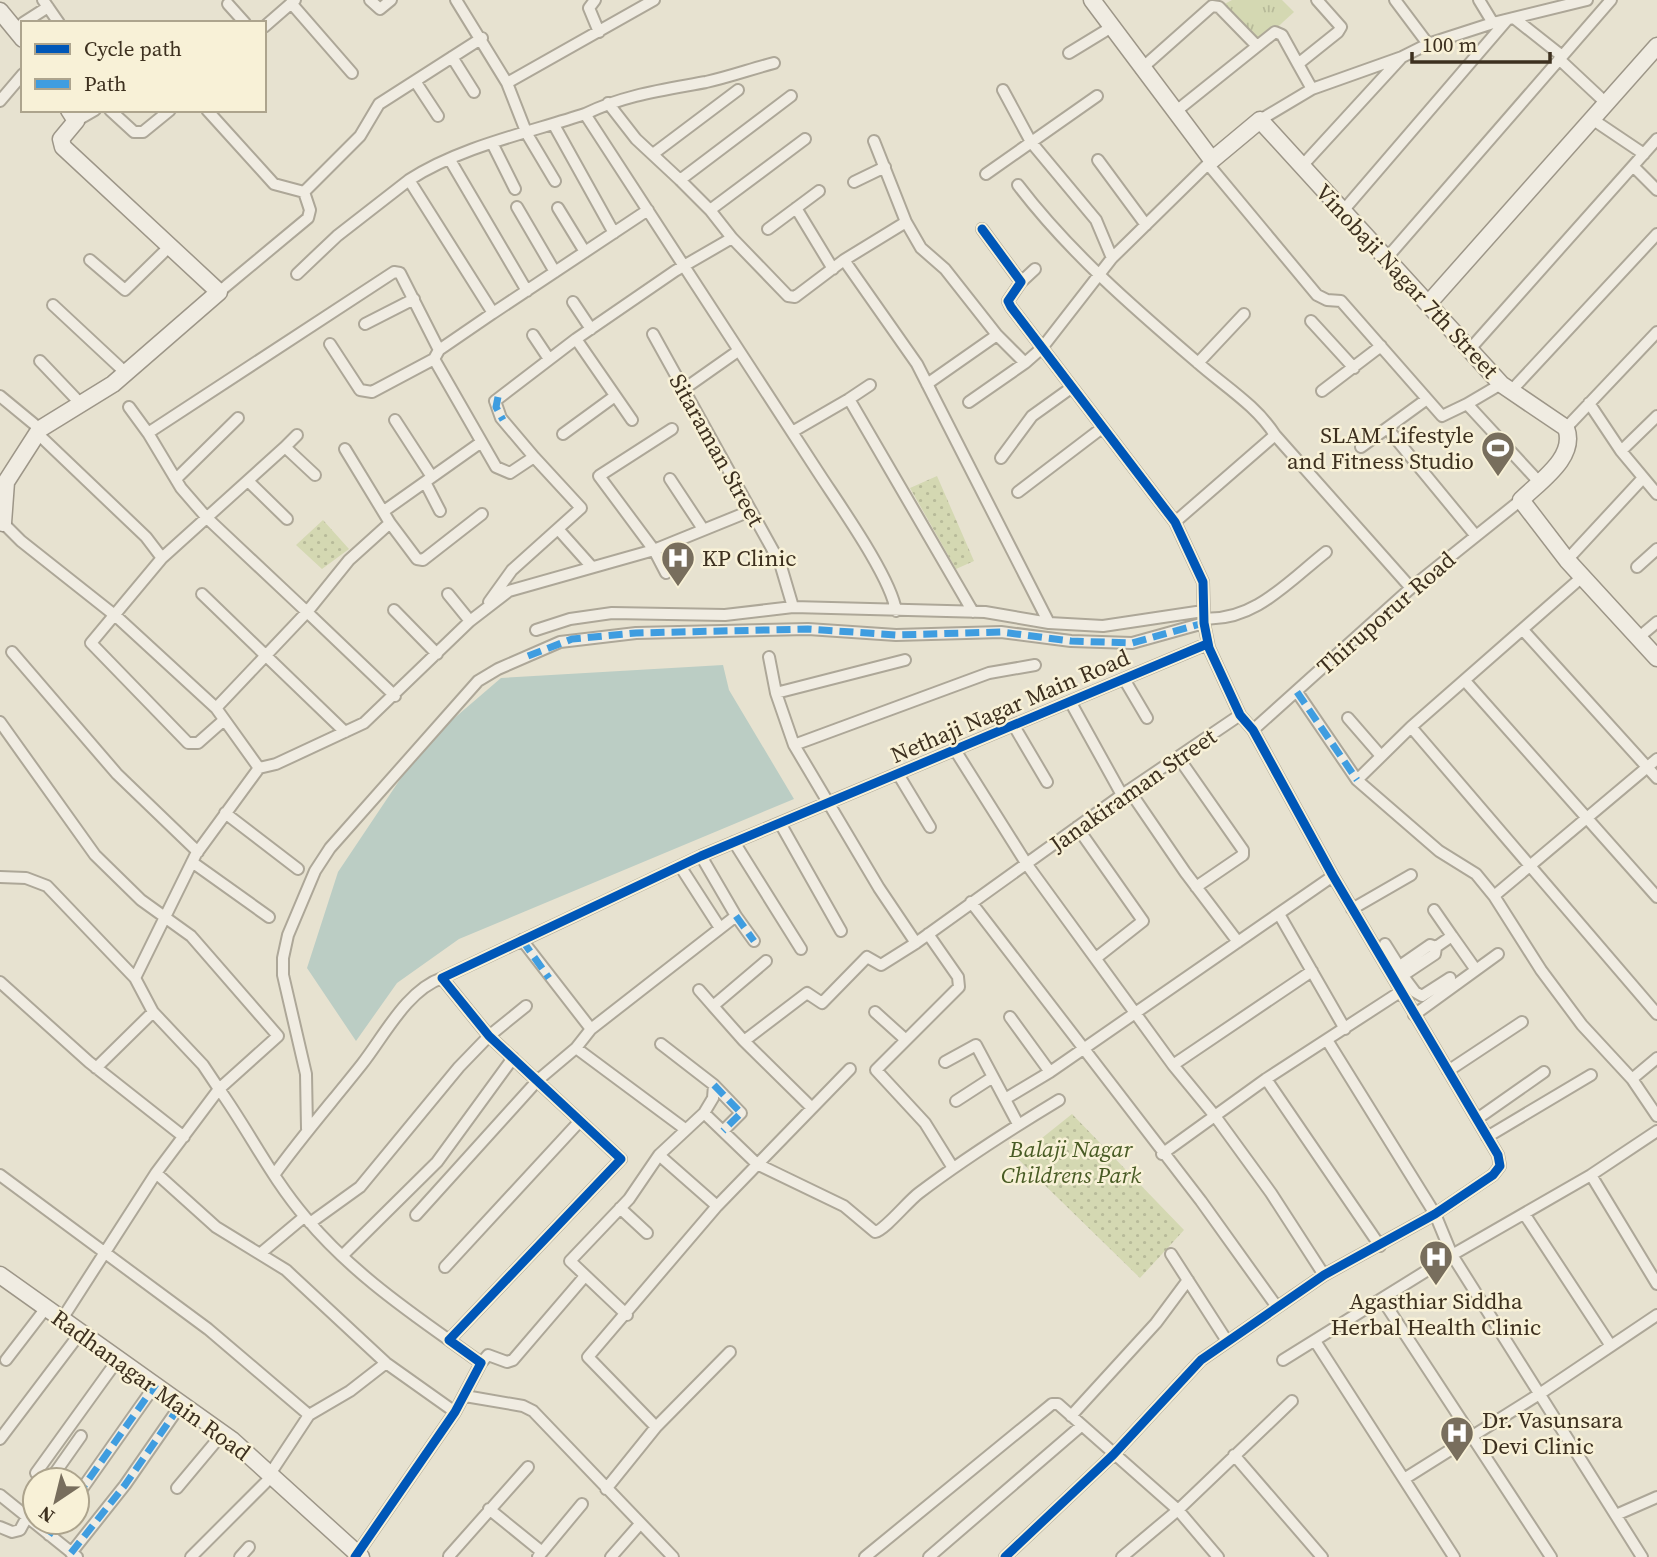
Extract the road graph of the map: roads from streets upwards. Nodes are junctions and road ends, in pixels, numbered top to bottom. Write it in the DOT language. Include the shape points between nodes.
graph roads {
  1 [pos="370,0"];
  2 [pos="391,0"];
  3 [pos="456,0"];
  4 [pos="595,0"];
  5 [pos="654,0"];
  6 [pos="1092,0"];
  7 [pos="1317,0"];
  8 [pos="1395,0"];
  9 [pos="1479,0"];
  10 [pos="1587,0"];
  11 [pos="1611,0"];
  12 [pos="293,2"];
  13 [pos="46,3"];
  14 [pos="228,4"];
  15 [pos="1551,4"];
  16 [pos="0,11"];
  17 [pos="1511,19"];
  18 [pos="28,21"];
  19 [pos="59,21"];
  20 [pos="243,21"];
  21 [pos="1493,23"];
  22 [pos="266,25"];
  23 [pos="21,28"];
  24 [pos="1110,28"];
  25 [pos="599,32"];
  26 [pos="482,38"];
  27 [pos="1428,44"];
  28 [pos="1257,46"];
  29 [pos="1657,46"];
  30 [pos="1069,52"];
  31 [pos="452,57"];
  32 [pos="1402,57"];
  33 [pos="1561,57"];
  34 [pos="774,63"];
  35 [pos="1298,64"];
  36 [pos="1141,69"];
  37 [pos="352,73"];
  38 [pos="21,76"];
  39 [pos="415,81"];
  40 [pos="507,83"];
  41 [pos="1312,89"];
  42 [pos="738,90"];
  43 [pos="1003,90"];
  44 [pos="474,92"];
  45 [pos="791,96"];
  46 [pos="1097,96"];
  47 [pos="0,101"];
  48 [pos="608,103"];
  49 [pos="1606,103"];
  50 [pos="112,112"];
  51 [pos="168,112"];
  52 [pos="209,112"];
  53 [pos="1175,112"];
  54 [pos="585,114"];
  55 [pos="72,116"];
  56 [pos="438,116"];
  57 [pos="1592,119"];
  58 [pos="1260,120"];
  59 [pos="554,125"];
  60 [pos="527,134"];
  61 [pos="805,139"];
  62 [pos="1657,139"];
  63 [pos="874,141"];
  64 [pos="1031,142"];
  65 [pos="493,145"];
  66 [pos="653,154"];
  67 [pos="1644,154"];
  68 [pos="450,160"];
  69 [pos="1098,160"];
  70 [pos="1210,162"];
  71 [pos="1633,166"];
  72 [pos="885,167"];
  73 [pos="1301,167"];
  74 [pos="986,174"];
  75 [pos="409,180"];
  76 [pos="680,180"];
  77 [pos="555,181"];
  78 [pos="854,181"];
  79 [pos="1018,185"];
  80 [pos="515,189"];
  81 [pos="819,191"];
  82 [pos="1657,191"];
  83 [pos="304,192"];
  84 [pos="517,207"];
  85 [pos="558,208"];
  86 [pos="796,208"];
  87 [pos="648,210"];
  88 [pos="710,210"];
  89 [pos="1342,212"];
  90 [pos="906,222"];
  91 [pos="1146,225"];
  92 [pos="768,229"];
  93 [pos="982,229"];
  94 [pos="614,233"];
  95 [pos="1657,234"];
  96 [pos="732,238"];
  97 [pos="171,245"];
  98 [pos="585,252"];
  99 [pos="1112,258"];
  100 [pos="90,260"];
  101 [pos="844,260"];
  102 [pos="1385,260"];
  103 [pos="685,266"];
  104 [pos="833,269"];
  105 [pos="1035,269"];
  106 [pos="555,272"];
  107 [pos="297,274"];
  108 [pos="1101,275"];
  109 [pos="1021,282"];
  110 [pos="527,291"];
  111 [pos="219,292"];
  112 [pos="414,299"];
  113 [pos="573,302"];
  114 [pos="1428,304"];
  115 [pos="52,305"];
  116 [pos="493,313"];
  117 [pos="1244,314"];
  118 [pos="1311,321"];
  119 [pos="365,324"];
  120 [pos="591,329"];
  121 [pos="1657,332"];
  122 [pos="653,334"];
  123 [pos="533,335"];
  124 [pos="997,335"];
  125 [pos="576,339"];
  126 [pos="330,344"];
  127 [pos="1381,346"];
  128 [pos="1042,348"];
  129 [pos="1470,349"];
  130 [pos="738,351"];
  131 [pos="437,355"];
  132 [pos="549,359"];
  133 [pos="40,361"];
  134 [pos="1025,362"];
  135 [pos="1198,363"];
  136 [pos="1354,368"];
  137 [pos="127,374"];
  138 [pos="927,384"];
  139 [pos="870,385"];
  140 [pos="1071,388"];
  141 [pos="1506,388"];
  142 [pos="684,389"];
  143 [pos="1322,391"];
  144 [pos="0,396"];
  145 [pos="615,396"];
  146 [pos="849,399"];
  147 [pos="1427,399"];
  148 [pos="968,402"];
  149 [pos="80,403"];
  150 [pos="1589,403"];
  151 [pos="1466,404"];
  152 [pos="129,407"];
  153 [pos="1657,416"];
  154 [pos="238,418"];
  155 [pos="395,420"];
  156 [pos="632,420"];
  157 [pos="1102,428"];
  158 [pos="1387,428"];
  159 [pos="1566,428"];
  160 [pos="672,429"];
  161 [pos="38,431"];
  162 [pos="792,432"];
  163 [pos="148,433"];
  164 [pos="563,433"];
  165 [pos="297,435"];
  166 [pos="1275,435"];
  167 [pos="480,443"];
  168 [pos="285,447"];
  169 [pos="1361,447"];
  170 [pos="345,449"];
  171 [pos="1622,451"];
  172 [pos="534,457"];
  173 [pos="1001,458"];
  174 [pos="314,475"];
  175 [pos="1643,478"];
  176 [pos="176,479"];
  177 [pos="670,479"];
  178 [pos="428,480"];
  179 [pos="248,481"];
  180 [pos="1539,482"];
  181 [pos="1018,492"];
  182 [pos="1657,494"];
  183 [pos="1521,500"];
  184 [pos="384,511"];
  185 [pos="440,511"];
  186 [pos="750,511"];
  187 [pos="482,514"];
  188 [pos="207,518"];
  189 [pos="287,519"];
  190 [pos="2,521"];
  191 [pos="1175,522"];
  192 [pos="390,523"];
  193 [pos="558,529"];
  194 [pos="703,529"];
  195 [pos="1476,536"];
  196 [pos="1657,549"];
  197 [pos="654,550"];
  198 [pos="1326,552"];
  199 [pos="162,558"];
  200 [pos="1567,560"];
  201 [pos="591,566"];
  202 [pos="1637,567"];
  203 [pos="666,573"];
  204 [pos="1582,577"];
  205 [pos="1411,588"];
  206 [pos="202,594"];
  207 [pos="448,594"];
  208 [pos="486,607"];
  209 [pos="793,607"];
  210 [pos="394,610"];
  211 [pos="897,611"];
  212 [pos="307,612"];
  213 [pos="973,612"];
  214 [pos="115,615"];
  215 [pos="1203,617"];
  216 [pos="470,621"];
  217 [pos="1657,622"];
  218 [pos="1049,623"];
  219 [pos="1523,629"];
  220 [pos="536,630"];
  221 [pos="1639,638"];
  222 [pos="1208,644"];
  223 [pos="12,652"];
  224 [pos="437,654"];
  225 [pos="266,656"];
  226 [pos="769,657"];
  227 [pos="1657,659"];
  228 [pos="905,660"];
  229 [pos="1035,665"];
  230 [pos="1124,679"];
  231 [pos="1466,682"];
  232 [pos="1297,692"];
  233 [pos="776,693"];
  234 [pos="395,696"];
  235 [pos="1070,703"];
  236 [pos="216,708"];
  237 [pos="1240,715"];
  238 [pos="1147,718"];
  239 [pos="1348,719"];
  240 [pos="224,720"];
  241 [pos="0,722"];
  242 [pos="1014,726"];
  243 [pos="1411,727"];
  244 [pos="1253,730"];
  245 [pos="345,732"];
  246 [pos="794,745"];
  247 [pos="956,750"];
  248 [pos="1381,756"];
  249 [pos="1178,757"];
  250 [pos="1657,759"];
  251 [pos="1647,767"];
  252 [pos="259,768"];
  253 [pos="898,774"];
  254 [pos="1657,778"];
  255 [pos="1357,780"];
  256 [pos="1047,782"];
  257 [pos="1126,792"];
  258 [pos="827,804"];
  259 [pos="225,813"];
  260 [pos="1586,817"];
  261 [pos="780,823"];
  262 [pos="930,827"];
  263 [pos="1077,827"];
  264 [pos="734,842"];
  265 [pos="701,856"];
  266 [pos="195,857"];
  267 [pos="1530,865"];
  268 [pos="680,866"];
  269 [pos="1028,866"];
  270 [pos="298,869"];
  271 [pos="1411,875"];
  272 [pos="1333,876"];
  273 [pos="0,877"];
  274 [pos="1196,887"];
  275 [pos="1494,896"];
  276 [pos="1657,897"];
  277 [pos="971,902"];
  278 [pos="1352,909"];
  279 [pos="1434,910"];
  280 [pos="1279,914"];
  281 [pos="164,915"];
  282 [pos="736,916"];
  283 [pos="269,918"];
  284 [pos="720,928"];
  285 [pos="841,931"];
  286 [pos="928,934"];
  287 [pos="1452,936"];
  288 [pos="522,940"];
  289 [pos="754,941"];
  290 [pos="1238,942"];
  291 [pos="916,943"];
  292 [pos="1385,944"];
  293 [pos="801,950"];
  294 [pos="1498,954"];
  295 [pos="1096,958"];
  296 [pos="766,961"];
  297 [pos="1476,970"];
  298 [pos="1312,971"];
  299 [pos="1399,973"];
  300 [pos="135,978"];
  301 [pos="442,978"];
  302 [pos="1450,978"];
  303 [pos="0,982"];
  304 [pos="699,990"];
  305 [pos="1401,992"];
  306 [pos="526,1006"];
  307 [pos="713,1006"];
  308 [pos="153,1012"];
  309 [pos="875,1012"];
  310 [pos="1136,1012"];
  311 [pos="1657,1014"];
  312 [pos="1414,1015"];
  313 [pos="1010,1017"];
  314 [pos="1522,1022"];
  315 [pos="1345,1028"];
  316 [pos="591,1029"];
  317 [pos="278,1036"];
  318 [pos="489,1036"];
  319 [pos="299,1040"];
  320 [pos="906,1040"];
  321 [pos="1328,1040"];
  322 [pos="744,1041"];
  323 [pos="661,1044"];
  324 [pos="576,1048"];
  325 [pos="1084,1048"];
  326 [pos="513,1058"];
  327 [pos="1657,1058"];
  328 [pos="945,1062"];
  329 [pos="1173,1065"];
  330 [pos="96,1068"];
  331 [pos="850,1069"];
  332 [pos="1448,1071"];
  333 [pos="1050,1072"];
  334 [pos="1544,1072"];
  335 [pos="1591,1075"];
  336 [pos="993,1077"];
  337 [pos="1266,1079"];
  338 [pos="1632,1079"];
  339 [pos="538,1080"];
  340 [pos="714,1085"];
  341 [pos="219,1089"];
  342 [pos="1005,1099"];
  343 [pos="1059,1100"];
  344 [pos="956,1101"];
  345 [pos="812,1108"];
  346 [pos="704,1113"];
  347 [pos="1215,1116"];
  348 [pos="1657,1116"];
  349 [pos="1477,1119"];
  350 [pos="579,1122"];
  351 [pos="1018,1124"];
  352 [pos="307,1129"];
  353 [pos="685,1129"];
  354 [pos="723,1131"];
  355 [pos="1657,1131"];
  356 [pos="184,1137"];
  357 [pos="1487,1137"];
  358 [pos="1162,1154"];
  359 [pos="659,1155"];
  360 [pos="757,1164"];
  361 [pos="953,1167"];
  362 [pos="156,1173"];
  363 [pos="0,1175"];
  364 [pos="274,1175"];
  365 [pos="1591,1175"];
  366 [pos="717,1206"];
  367 [pos="620,1209"];
  368 [pos="1435,1214"];
  369 [pos="416,1215"];
  370 [pos="1525,1215"];
  371 [pos="307,1220"];
  372 [pos="648,1233"];
  373 [pos="1380,1246"];
  374 [pos="261,1253"];
  375 [pos="106,1254"];
  376 [pos="1171,1254"];
  377 [pos="343,1255"];
  378 [pos="1452,1255"];
  379 [pos="446,1267"];
  380 [pos="0,1275"];
  381 [pos="1324,1275"];
  382 [pos="585,1276"];
  383 [pos="1188,1280"];
  384 [pos="1657,1284"];
  385 [pos="1382,1299"];
  386 [pos="1277,1307"];
  387 [pos="46,1308"];
  388 [pos="627,1315"];
  389 [pos="1657,1315"];
  390 [pos="62,1319"];
  391 [pos="82,1332"];
  392 [pos="449,1340"];
  393 [pos="1227,1341"];
  394 [pos="1315,1341"];
  395 [pos="1611,1346"];
  396 [pos="730,1352"];
  397 [pos="120,1358"];
  398 [pos="5,1360"];
  399 [pos="1283,1360"];
  400 [pos="386,1363"];
  401 [pos="481,1363"];
  402 [pos="156,1384"];
  403 [pos="1541,1393"];
  404 [pos="465,1396"];
  405 [pos="1292,1401"];
  406 [pos="182,1403"];
  407 [pos="456,1412"];
  408 [pos="309,1415"];
  409 [pos="1071,1416"];
  410 [pos="1081,1426"];
  411 [pos="656,1427"];
  412 [pos="223,1433"];
  413 [pos="81,1436"];
  414 [pos="1472,1436"];
  415 [pos="0,1438"];
  416 [pos="1113,1455"];
  417 [pos="1234,1455"];
  418 [pos="41,1466"];
  419 [pos="61,1466"];
  420 [pos="528,1467"];
  421 [pos="271,1475"];
  422 [pos="91,1476"];
  423 [pos="1404,1479"];
  424 [pos="177,1489"];
  425 [pos="606,1489"];
  426 [pos="0,1495"];
  427 [pos="1657,1497"];
  428 [pos="582,1504"];
  429 [pos="489,1508"];
  430 [pos="1178,1510"];
  431 [pos="21,1513"];
  432 [pos="1616,1515"];
  433 [pos="21,1524"];
  434 [pos="640,1524"];
  435 [pos="0,1527"];
  436 [pos="50,1536"];
  437 [pos="249,1547"];
  438 [pos="74,1555"];
  439 [pos="540,1555"];
  440 [pos="1128,1555"];
  441 [pos="358,1556"];
  442 [pos="449,1556"];
  443 [pos="191,1557"];
  444 [pos="240,1557"];
  445 [pos="611,1557"];
  446 [pos="673,1557"];
  447 [pos="865,1557"];
  448 [pos="929,1557"];
  449 [pos="1005,1557"];
  450 [pos="1218,1557"];
  451 [pos="1322,1557"];
  452 [pos="1454,1557"];
  453 [pos="1551,1557"];
  454 [pos="1642,1557"];
  1 -- 2 [label="street" via="380,9"];
  3 -- 26 [label="street"];
  4 -- 25 [label="street" via="589,8"];
  5 -- 25 [label="street"];
  6 -- 24 [label="street"];
  7 -- 35 [label="street" via="1339,22 1340,29"];
  8 -- 27 [label="street"];
  9 -- 21 [label="street"];
  10 -- 15 [label="street"];
  11 -- 33 [label="street"];
  12 -- 22 [label="street"];
  12 -- 37 [label="street"];
  13 -- 18 [label="street"];
  13 -- 19 [label="street"];
  14 -- 20 [label="street"];
  15 -- 17 [label="street"];
  16 -- 23 [label="street"];
  17 -- 21 [label="street"];
  17 -- 33 [label="street"];
  17 -- 89 [label="street"];
  21 -- 27 [label="street"];
  24 -- 30 [label="street"];
  24 -- 36 [label="street"];
  25 -- 40 [label="street"];
  26 -- 31 [label="street"];
  26 -- 40 [label="street"];
  27 -- 32 [label="street"];
  28 -- 35 [label="street" via="1279,32"];
  28 -- 36 [label="street" via="1219,7 1212,6"];
  28 -- 53 [label="street"];
  29 -- 49 [label="street"];
  31 -- 39 [label="street"];
  31 -- 44 [label="street"];
  32 -- 41 [label="street"];
  32 -- 73 [label="street"];
  33 -- 49 [label="street"];
  33 -- 102 [label="street"];
  34 -- 48 [label="street"];
  35 -- 41 [label="street"];
  36 -- 53 [label="street"];
  38 -- 47 [label="street"];
  39 -- 56 [label="street"];
  39 -- 83 [label="street" via="379,104 359,136"];
  40 -- 60 [label="street"];
  41 -- 58 [label="street"];
  42 -- 66 [label="street"];
  43 -- 64 [label="street"];
  45 -- 76 [label="street"];
  46 -- 64 [label="street"];
  48 -- 54 [label="street"];
  48 -- 66 [label="street"];
  49 -- 57 [label="street"];
  50 -- 51 [label="street" via="134,132 143,132"];
  52 -- 83 [label="street" via="274,184"];
  53 -- 70 [label="street"];
  54 -- 59 [label="street"];
  54 -- 87 [label="street"];
  55 -- 97 [label="street" via="61,139 63,147"];
  57 -- 67 [label="street"];
  57 -- 114 [label="street"];
  58 -- 70 [label="street"];
  58 -- 73 [label="street, Vinobaji Nagar 7th Street"];
  59 -- 60 [label="street"];
  59 -- 94 [label="street"];
  60 -- 65 [label="street"];
  60 -- 77 [label="street"];
  61 -- 88 [label="street"];
  62 -- 67 [label="street"];
  63 -- 72 [label="street"];
  64 -- 74 [label="street"];
  64 -- 99 [label="street" via="1086,205"];
  65 -- 68 [label="street"];
  65 -- 80 [label="street"];
  66 -- 76 [label="street"];
  67 -- 71 [label="street"];
  68 -- 75 [label="street"];
  68 -- 110 [label="street"];
  69 -- 91 [label="street"];
  70 -- 91 [label="street"];
  70 -- 127 [label="street" via="1317,295 1341,300"];
  71 -- 82 [label="street"];
  71 -- 129 [label="street"];
  72 -- 78 [label="street"];
  72 -- 90 [label="street"];
  73 -- 89 [label="street, Vinobaji Nagar 7th Street"];
  75 -- 107 [label="street"];
  75 -- 116 [label="street"];
  76 -- 88 [label="street"];
  79 -- 108 [label="street"];
  81 -- 86 [label="street"];
  83 -- 111 [label="street" via="310,210 307,218"];
  84 -- 106 [label="street"];
  85 -- 98 [label="street"];
  86 -- 92 [label="street"];
  86 -- 104 [label="street"];
  87 -- 94 [label="street"];
  87 -- 103 [label="street"];
  88 -- 96 [label="street"];
  89 -- 102 [label="street, Vinobaji Nagar 7th Street"];
  90 -- 101 [label="street"];
  90 -- 124 [label="street" via="921,248 945,269"];
  91 -- 99 [label="street"];
  93 -- 109 [label="street"];
  94 -- 98 [label="street"];
  95 -- 141 [label="street"];
  96 -- 103 [label="street"];
  96 -- 104 [label="street" via="788,296 795,297"];
  97 -- 100 [label="street" via="125,290"];
  97 -- 111 [label="street"];
  98 -- 106 [label="street"];
  99 -- 108 [label="street"];
  101 -- 104 [label="street"];
  101 -- 138 [label="street"];
  102 -- 114 [label="street, Vinobaji Nagar 7th Street"];
  103 -- 120 [label="street"];
  103 -- 130 [label="street"];
  105 -- 109 [label="street"];
  106 -- 110 [label="street"];
  108 -- 128 [label="street"];
  108 -- 135 [label="street"];
  109 -- 128 [label="street" via="1008,301"];
  110 -- 116 [label="street"];
  111 -- 137 [label="street"];
  112 -- 119 [label="street"];
  112 -- 131 [label="street"];
  112 -- 163 [label="street" via="401,273 394,271"];
  113 -- 120 [label="street"];
  114 -- 129 [label="street, Vinobaji Nagar 7th Street"];
  115 -- 137 [label="street"];
  116 -- 131 [label="street"];
  117 -- 135 [label="street"];
  118 -- 136 [label="street"];
  120 -- 125 [label="street"];
  121 -- 150 [label="street"];
  122 -- 142 [label="street, Sitaraman Street"];
  123 -- 132 [label="street"];
  124 -- 134 [label="street"];
  124 -- 138 [label="street"];
  125 -- 132 [label="street"];
  125 -- 145 [label="street"];
  126 -- 131 [label="street" via="365,393"];
  127 -- 136 [label="street"];
  127 -- 147 [label="street"];
  128 -- 134 [label="street"];
  128 -- 140 [label="street"];
  129 -- 141 [label="street, Vinobaji Nagar 7th Street"];
  130 -- 142 [label="street"];
  130 -- 162 [label="street"];
  131 -- 167 [label="street"];
  132 -- 172 [label="street" via="495,401 501,418"];
  133 -- 149 [label="street"];
  134 -- 148 [label="street"];
  135 -- 166 [label="street" via="1257,410"];
  136 -- 143 [label="street"];
  137 -- 149 [label="street"];
  138 -- 218 [label="street"];
  139 -- 146 [label="street"];
  140 -- 157 [label="street"];
  140 -- 173 [label="street" via="1027,422"];
  141 -- 151 [label="street"];
  141 -- 159 [label="street, Vinobaji Nagar 7th Street"];
  142 -- 186 [label="street, Sitaraman Street"];
  144 -- 161 [label="street"];
  145 -- 156 [label="street"];
  145 -- 164 [label="street"];
  146 -- 162 [label="street"];
  146 -- 213 [label="street"];
  147 -- 151 [label="street" via="1442,416"];
  147 -- 158 [label="street"];
  149 -- 161 [label="street"];
  150 -- 159 [label="street"];
  150 -- 171 [label="street"];
  151 -- 180 [label="street"];
  152 -- 163 [label="street"];
  153 -- 171 [label="street"];
  154 -- 176 [label="street"];
  155 -- 178 [label="street"];
  157 -- 181 [label="street"];
  157 -- 191 [label="street"];
  158 -- 169 [label="street"];
  158 -- 195 [label="street"];
  159 -- 180 [label="street" via="1569,448"];
  160 -- 197 [label="street" via="599,476"];
  161 -- 190 [label="street" via="6,482"];
  161 -- 199 [label="street"];
  162 -- 211 [label="street" via="888,586"];
  163 -- 176 [label="street"];
  165 -- 168 [label="street"];
  166 -- 191 [label="street"];
  166 -- 205 [label="street"];
  167 -- 172 [label="street" via="496,467 506,473"];
  167 -- 178 [label="street"];
  168 -- 174 [label="street"];
  168 -- 179 [label="street"];
  170 -- 184 [label="street"];
  171 -- 175 [label="street"];
  172 -- 193 [label="street" via="581,508"];
  175 -- 182 [label="street"];
  175 -- 200 [label="street"];
  176 -- 188 [label="street"];
  177 -- 194 [label="street"];
  178 -- 184 [label="street"];
  178 -- 185 [label="street"];
  179 -- 188 [label="street"];
  179 -- 189 [label="street"];
  180 -- 183 [label="street"];
  183 -- 195 [label="street, Thiruporur Road"];
  183 -- 200 [label="street"];
  184 -- 192 [label="street"];
  186 -- 194 [label="street"];
  186 -- 209 [label="street, Sitaraman Street" via="785,573"];
  187 -- 192 [label="street" via="423,560 412,554"];
  188 -- 199 [label="street"];
  188 -- 212 [label="street"];
  190 -- 214 [label="street"];
  191 -- 215 [label="street" via="1203,582"];
  192 -- 212 [label="street" via="349,560"];
  193 -- 201 [label="street"];
  193 -- 208 [label="street" via="512,569"];
  194 -- 197 [label="street"];
  195 -- 205 [label="street, Thiruporur Road"];
  196 -- 202 [label="street"];
  197 -- 201 [label="street"];
  197 -- 203 [label="street"];
  198 -- 215 [label="street" via="1251,611 1229,618"];
  199 -- 214 [label="street"];
  200 -- 204 [label="street"];
  201 -- 208 [label="street" via="509,591"];
  204 -- 219 [label="street"];
  204 -- 221 [label="street"];
  205 -- 232 [label="street, Thiruporur Road"];
  206 -- 225 [label="street"];
  207 -- 216 [label="street"];
  208 -- 216 [label="street"];
  209 -- 211 [label="street"];
  209 -- 220 [label="street" via="725,614 612,613"];
  210 -- 224 [label="street"];
  211 -- 213 [label="street"];
  212 -- 225 [label="street"];
  212 -- 234 [label="street"];
  213 -- 218 [label="street"];
  214 -- 236 [label="street"];
  214 -- 240 [label="street" via="92,646 181,737 198,743"];
  215 -- 218 [label="street" via="1103,626"];
  215 -- 222 [label="street"];
  215 -- 319 [label="street" via="1132,643 1001,632 896,635 808,629 636,633 560,642 498,669 463,695 366,804 315,871 288,934 283,958"];
  216 -- 224 [label="street"];
  217 -- 221 [label="street"];
  219 -- 231 [label="street"];
  219 -- 251 [label="street"];
  221 -- 227 [label="street"];
  222 -- 230 [label="street, Nethaji Nagar Main Road"];
  222 -- 237 [label="street"];
  223 -- 266 [label="street"];
  224 -- 234 [label="street"];
  225 -- 236 [label="street"];
  225 -- 245 [label="street"];
  226 -- 233 [label="street"];
  228 -- 233 [label="street"];
  229 -- 246 [label="street" via="977,677"];
  230 -- 235 [label="street, Nethaji Nagar Main Road"];
  230 -- 238 [label="street"];
  231 -- 243 [label="street"];
  231 -- 260 [label="street"];
  232 -- 244 [label="street, Thiruporur Road"];
  232 -- 255 [label="street"];
  233 -- 246 [label="street"];
  234 -- 245 [label="street" via="364,723"];
  235 -- 242 [label="street, Nethaji Nagar Main Road"];
  235 -- 257 [label="street"];
  236 -- 240 [label="street"];
  237 -- 244 [label="street"];
  237 -- 249 [label="street, Janakiraman Street"];
  239 -- 248 [label="street"];
  240 -- 252 [label="street"];
  241 -- 281 [label="street" via="95,855 141,900"];
  242 -- 247 [label="street, Nethaji Nagar Main Road"];
  242 -- 256 [label="street"];
  243 -- 248 [label="street"];
  243 -- 267 [label="street"];
  244 -- 272 [label="street"];
  245 -- 252 [label="street" via="276,765"];
  246 -- 258 [label="street"];
  247 -- 253 [label="street, Nethaji Nagar Main Road"];
  247 -- 269 [label="street"];
  248 -- 255 [label="street"];
  249 -- 257 [label="street, Janakiraman Street"];
  249 -- 274 [label="street" via="1241,847 1242,855"];
  250 -- 251 [label="street"];
  251 -- 254 [label="street"];
  251 -- 260 [label="street"];
  252 -- 259 [label="street"];
  253 -- 258 [label="street, Nethaji Nagar Main Road"];
  253 -- 262 [label="street"];
  255 -- 275 [label="street" via="1438,851 1476,874"];
  257 -- 263 [label="street, Janakiraman Street"];
  257 -- 274 [label="street"];
  258 -- 261 [label="street, Nethaji Nagar Main Road"];
  258 -- 291 [label="street"];
  259 -- 266 [label="street"];
  259 -- 270 [label="street"];
  260 -- 267 [label="street"];
  260 -- 276 [label="street"];
  261 -- 264 [label="street, Nethaji Nagar Main Road"];
  261 -- 285 [label="street"];
  263 -- 269 [label="street, Janakiraman Street"];
  263 -- 295 [label="street" via="1143,921"];
  264 -- 265 [label="street, Nethaji Nagar Main Road"];
  264 -- 293 [label="street"];
  265 -- 268 [label="street, Nethaji Nagar Main Road"];
  265 -- 282 [label="street"];
  266 -- 281 [label="street"];
  266 -- 283 [label="street"];
  267 -- 275 [label="street"];
  267 -- 311 [label="street"];
  268 -- 284 [label="street"];
  268 -- 288 [label="street, Nethaji Nagar Main Road"];
  269 -- 277 [label="street, Janakiraman Street"];
  269 -- 295 [label="street"];
  271 -- 278 [label="street"];
  272 -- 278 [label="street"];
  272 -- 280 [label="street"];
  273 -- 300 [label="street" via="26,878 47,886"];
  274 -- 290 [label="street"];
  275 -- 338 [label="street" via="1549,981"];
  277 -- 286 [label="street, Janakiraman Street"];
  277 -- 325 [label="street"];
  278 -- 299 [label="street"];
  279 -- 287 [label="street"];
  280 -- 290 [label="street"];
  280 -- 298 [label="street"];
  281 -- 300 [label="street"];
  281 -- 317 [label="street" via="214,958"];
  282 -- 284 [label="street"];
  282 -- 289 [label="street"];
  284 -- 316 [label="street"];
  286 -- 291 [label="street, Janakiraman Street"];
  286 -- 320 [label="street" via="958,977 959,987"];
  287 -- 297 [label="street"];
  287 -- 299 [label="street" via="1436,947 1435,954"];
  288 -- 301 [label="street, Nethaji Nagar Main Road"];
  288 -- 316 [label="street"];
  290 -- 310 [label="street"];
  291 -- 322 [label="street, Janakiraman Street" via="878,966 867,957 822,1003 807,993"];
  292 -- 299 [label="street"];
  294 -- 297 [label="street"];
  295 -- 310 [label="street"];
  296 -- 307 [label="street"];
  297 -- 312 [label="street"];
  298 -- 315 [label="street"];
  298 -- 329 [label="street"];
  299 -- 302 [label="street" via="1422,996"];
  299 -- 305 [label="street"];
  300 -- 308 [label="street"];
  301 -- 318 [label="street"];
  301 -- 352 [label="street, Nethaji Nagar Main Road" via="430,982 407,1005"];
  303 -- 330 [label="street"];
  304 -- 307 [label="street"];
  305 -- 312 [label="street"];
  305 -- 315 [label="street"];
  306 -- 318 [label="street"];
  307 -- 322 [label="street"];
  308 -- 330 [label="street"];
  308 -- 341 [label="street"];
  309 -- 320 [label="street"];
  310 -- 325 [label="street"];
  310 -- 329 [label="street"];
  312 -- 332 [label="street"];
  313 -- 333 [label="street"];
  314 -- 332 [label="street"];
  315 -- 321 [label="street"];
  316 -- 324 [label="street"];
  317 -- 319 [label="street"];
  317 -- 341 [label="street"];
  318 -- 326 [label="street"];
  318 -- 371 [label="street" via="368,1178"];
  319 -- 352 [label="street" via="306,1074"];
  320 -- 361 [label="street" via="877,1073 925,1123"];
  321 -- 337 [label="street"];
  321 -- 368 [label="street"];
  322 -- 345 [label="street"];
  323 -- 340 [label="street"];
  324 -- 339 [label="street"];
  324 -- 353 [label="street"];
  325 -- 333 [label="street"];
  325 -- 358 [label="street"];
  326 -- 339 [label="street"];
  326 -- 377 [label="street" via="437,1162"];
  327 -- 338 [label="street"];
  328 -- 336 [label="street" via="976,1045"];
  329 -- 347 [label="street"];
  330 -- 356 [label="street"];
  331 -- 345 [label="street"];
  332 -- 349 [label="street"];
  333 -- 342 [label="street"];
  334 -- 349 [label="street"];
  335 -- 357 [label="street"];
  336 -- 342 [label="street"];
  336 -- 344 [label="street"];
  337 -- 347 [label="street"];
  337 -- 373 [label="street"];
  338 -- 348 [label="street"];
  339 -- 350 [label="street"];
  339 -- 369 [label="street"];
  340 -- 346 [label="street"];
  340 -- 354 [label="street" via="741,1112"];
  341 -- 356 [label="street"];
  341 -- 364 [label="street"];
  342 -- 351 [label="street"];
  343 -- 351 [label="street"];
  345 -- 360 [label="street"];
  346 -- 353 [label="street"];
  346 -- 354 [label="street"];
  347 -- 358 [label="street"];
  347 -- 381 [label="street"];
  349 -- 357 [label="street"];
  350 -- 379 [label="street"];
  350 -- 392 [label="street" via="621,1159"];
  351 -- 361 [label="street"];
  352 -- 364 [label="street, Nethaji Nagar Main Road"];
  353 -- 359 [label="street"];
  354 -- 360 [label="street"];
  355 -- 365 [label="street"];
  356 -- 362 [label="street"];
  357 -- 368 [label="street" via="1499,1155 1500,1167"];
  358 -- 386 [label="street"];
  359 -- 366 [label="street"];
  359 -- 367 [label="street"];
  360 -- 361 [label="street" via="844,1206 875,1232"];
  360 -- 366 [label="street"];
  362 -- 374 [label="street" via="216,1227"];
  362 -- 375 [label="street"];
  363 -- 375 [label="street"];
  364 -- 371 [label="street"];
  365 -- 370 [label="street"];
  365 -- 384 [label="street"];
  366 -- 388 [label="street"];
  367 -- 372 [label="street"];
  367 -- 382 [label="street" via="570,1259"];
  368 -- 373 [label="street"];
  368 -- 378 [label="street"];
  370 -- 378 [label="street"];
  370 -- 395 [label="street"];
  371 -- 374 [label="street"];
  371 -- 377 [label="street"];
  373 -- 381 [label="street"];
  374 -- 400 [label="street"];
  375 -- 390 [label="street"];
  375 -- 408 [label="street" via="208,1329"];
  376 -- 383 [label="street"];
  377 -- 392 [label="street" via="380,1291"];
  378 -- 385 [label="street"];
  378 -- 403 [label="street"];
  380 -- 387 [label="street, Radhanagar Main Road"];
  381 -- 386 [label="street"];
  382 -- 388 [label="street"];
  382 -- 401 [label="street" via="513,1360 488,1355"];
  383 -- 393 [label="street"];
  383 -- 409 [label="street" via="1156,1323"];
  385 -- 394 [label="street"];
  385 -- 414 [label="street"];
  386 -- 393 [label="street"];
  387 -- 390 [label="street, Radhanagar Main Road"];
  387 -- 398 [label="street"];
  388 -- 411 [label="street" via="588,1357"];
  389 -- 395 [label="street"];
  390 -- 391 [label="street, Radhanagar Main Road"];
  391 -- 397 [label="street, Radhanagar Main Road"];
  391 -- 415 [label="street"];
  392 -- 401 [label="street"];
  393 -- 416 [label="street" via="1201,1360"];
  394 -- 399 [label="street"];
  394 -- 423 [label="street"];
  395 -- 403 [label="street"];
  396 -- 411 [label="street"];
  397 -- 402 [label="street, Radhanagar Main Road"];
  397 -- 418 [label="street"];
  400 -- 407 [label="street"];
  400 -- 408 [label="street"];
  401 -- 404 [label="street"];
  402 -- 406 [label="street, Radhanagar Main Road"];
  402 -- 422 [label="street"];
  403 -- 414 [label="street"];
  403 -- 432 [label="street"];
  404 -- 407 [label="street"];
  404 -- 425 [label="street" via="533,1411"];
  405 -- 417 [label="street"];
  406 -- 412 [label="street, Radhanagar Main Road"];
  406 -- 438 [label="street"];
  407 -- 441 [label="street"];
  408 -- 421 [label="street"];
  409 -- 410 [label="street"];
  409 -- 447 [label="street" via="1058,1404 1047,1406"];
  410 -- 416 [label="street"];
  410 -- 448 [label="street"];
  411 -- 425 [label="street"];
  412 -- 421 [label="street, Radhanagar Main Road"];
  412 -- 424 [label="street"];
  413 -- 419 [label="street"];
  414 -- 423 [label="street"];
  414 -- 453 [label="street"];
  416 -- 430 [label="street"];
  416 -- 449 [label="street"];
  417 -- 430 [label="street"];
  417 -- 451 [label="street"];
  420 -- 429 [label="street"];
  421 -- 441 [label="street, Radhanagar Main Road"];
  421 -- 443 [label="street"];
  423 -- 452 [label="street"];
  425 -- 434 [label="street"];
  426 -- 431 [label="street"];
  427 -- 432 [label="street"];
  428 -- 439 [label="street"];
  429 -- 439 [label="street"];
  429 -- 442 [label="street"];
  430 -- 440 [label="street"];
  430 -- 450 [label="street"];
  432 -- 454 [label="street"];
  433 -- 435 [label="street" via="16,1531"];
  434 -- 445 [label="street"];
  434 -- 446 [label="street"];
  436 -- 438 [label="street"];
  437 -- 444 [label="street"];
}
